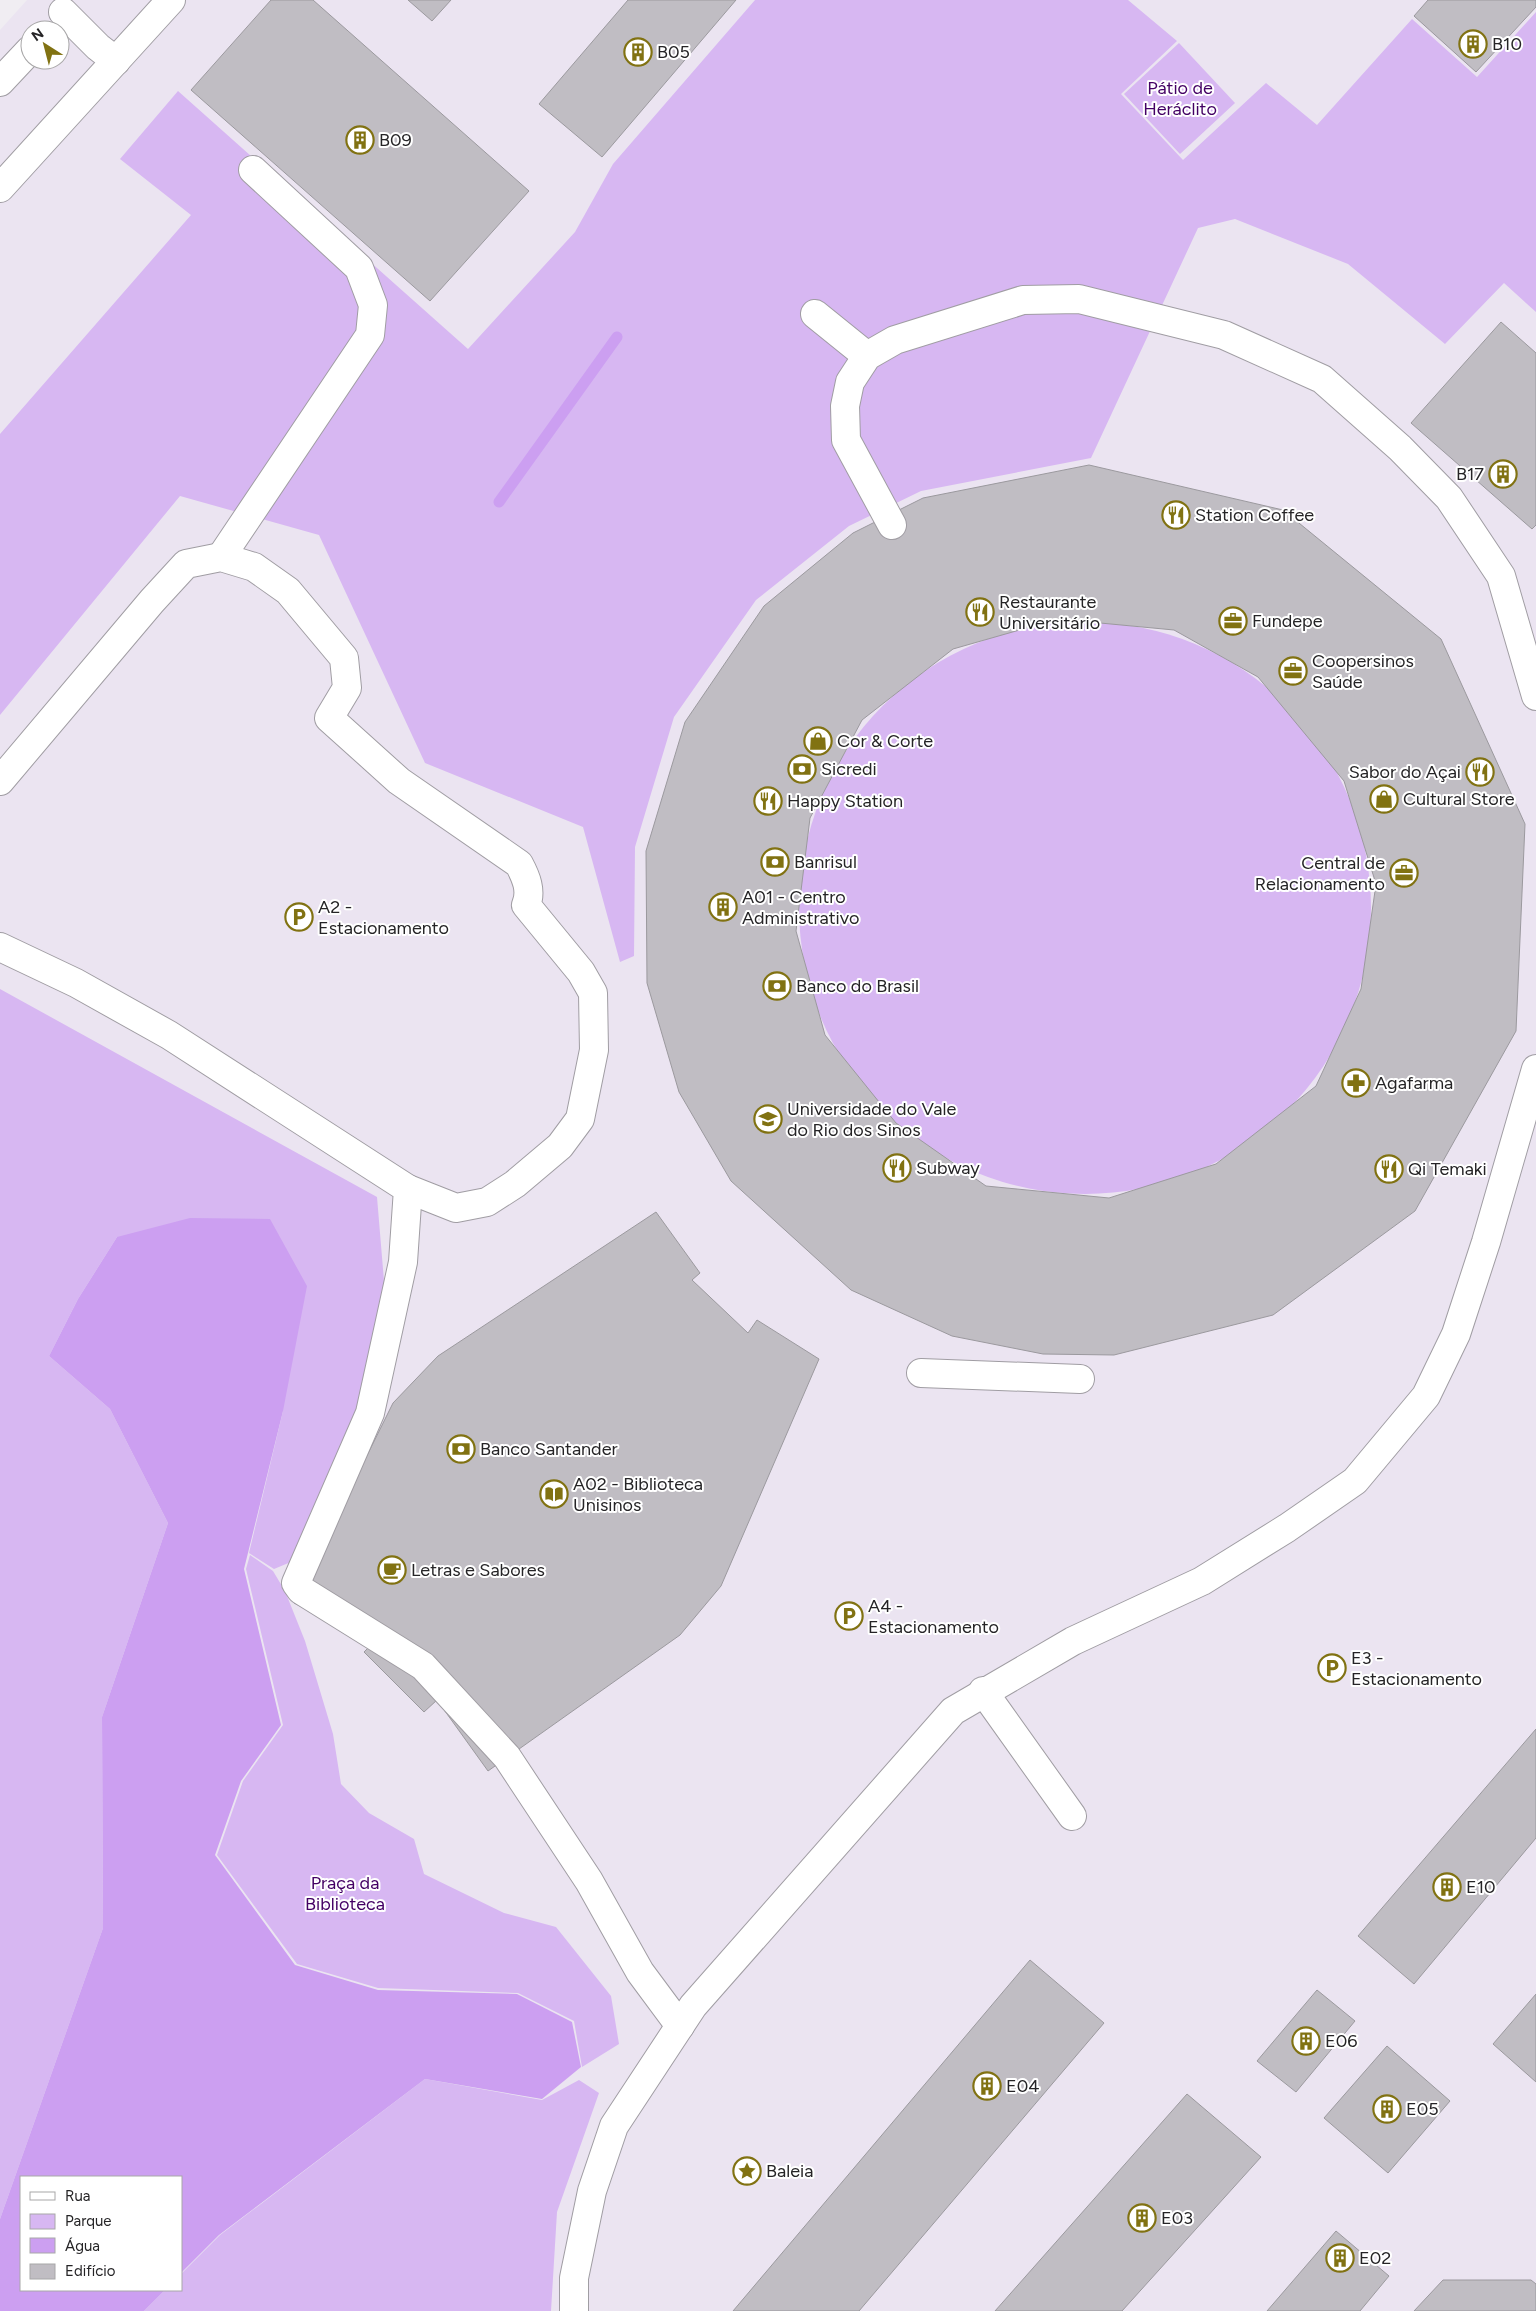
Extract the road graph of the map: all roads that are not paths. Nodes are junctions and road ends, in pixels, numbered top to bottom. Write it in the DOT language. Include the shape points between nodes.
graph roads {
  1 [pos="170,0"];
  2 [pos="61,14"];
  3 [pos="20,61"];
  4 [pos="116,61"];
  5 [pos="0,82"];
  6 [pos="253,170"];
  7 [pos="0,188"];
  8 [pos="815,314"];
  9 [pos="867,356"];
  10 [pos="892,525"];
  11 [pos="221,557"];
  12 [pos="1536,696"];
  13 [pos="0,781"];
  14 [pos="0,947"];
  15 [pos="1536,1069"];
  16 [pos="408,1188"];
  17 [pos="921,1373"];
  18 [pos="1080,1379"];
  19 [pos="984,1691"];
  20 [pos="1072,1816"];
  21 [pos="680,2026"];
  22 [pos="574,2311"];
  1 -- 4 [label="lane"];
  2 -- 4 [label="lane"];
  3 -- 5 [label="lane"];
  4 -- 7 [label="lane"];
  6 -- 11 [label="lane" via="359,268 374,305 370,335"];
  8 -- 9 [label="lane"];
  9 -- 10 [label="lane" via="850,382 845,406 846,440"];
  9 -- 12 [label="lane" via="895,340 1023,300 1079,299 1224,335 1322,379 1400,448 1454,506 1501,576"];
  11 -- 13 [label="lane" via="186,564"];
  11 -- 16 [label="lane" via="254,567 288,591 344,658 347,688 329,718 399,781 519,864 528,880 526,905 581,972 593,993 594,1050 580,1119 560,1146 515,1184 487,1202 456,1208"];
  14 -- 16 [label="lane" via="76,983 169,1035"];
  15 -- 19 [label="lane" via="1456,1334 1426,1396 1355,1481 1202,1581 1073,1641"];
  16 -- 21 [label="lane" via="403,1262 370,1413 296,1583 301,1590 423,1666 507,1757 589,1881 640,1972"];
  17 -- 18 [label="lane"];
  19 -- 20 [label="lane"];
  19 -- 21 [label="lane" via="953,1711 693,2006"];
  21 -- 22 [label="lane" via="614,2126 592,2191 574,2278"];
}
